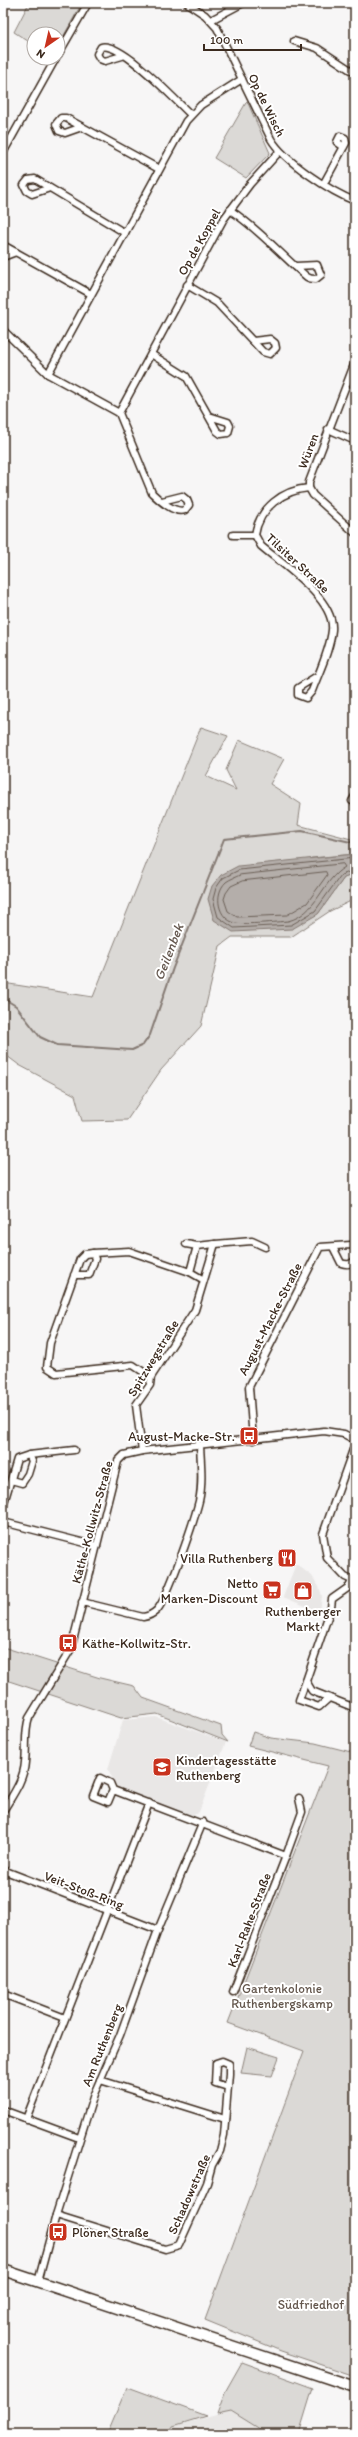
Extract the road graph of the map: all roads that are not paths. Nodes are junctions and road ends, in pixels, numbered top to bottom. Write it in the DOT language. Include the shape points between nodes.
graph roads {
  1 [pos="88,3"];
  2 [pos="186,3"];
  3 [pos="243,3"];
  4 [pos="211,20"];
  5 [pos="294,40"];
  6 [pos="66,41"];
  7 [pos="122,56"];
  8 [pos="52,66"];
  9 [pos="355,73"];
  10 [pos="242,79"];
  11 [pos="190,114"];
  12 [pos="82,126"];
  13 [pos="344,147"];
  14 [pos="279,152"];
  15 [pos="3,153"];
  16 [pos="159,169"];
  17 [pos="324,183"];
  18 [pos="50,188"];
  19 [pos="355,201"];
  20 [pos="230,210"];
  21 [pos="125,233"];
  22 [pos="3,244"];
  23 [pos="16,252"];
  24 [pos="3,257"];
  25 [pos="296,266"];
  26 [pos="188,285"];
  27 [pos="91,294"];
  28 [pos="3,330"];
  29 [pos="253,341"];
  30 [pos="151,354"];
  31 [pos="355,362"];
  32 [pos="48,374"];
  33 [pos="119,413"];
  34 [pos="210,416"];
  35 [pos="328,430"];
  36 [pos="355,441"];
  37 [pos="309,488"];
  38 [pos="162,501"];
  39 [pos="355,533"];
  40 [pos="233,535"];
  41 [pos="255,535"];
  42 [pos="318,676"];
  43 [pos="186,1244"];
  44 [pos="215,1244"];
  45 [pos="197,1246"];
  46 [pos="333,1246"];
  47 [pos="265,1247"];
  48 [pos="355,1247"];
  49 [pos="93,1253"];
  50 [pos="355,1260"];
  51 [pos="190,1272"];
  52 [pos="74,1275"];
  53 [pos="204,1280"];
  54 [pos="151,1377"];
  55 [pos="253,1440"];
  56 [pos="355,1440"];
  57 [pos="355,1444"];
  58 [pos="200,1446"];
  59 [pos="74,1450"];
  60 [pos="142,1451"];
  61 [pos="29,1455"];
  62 [pos="11,1480"];
  63 [pos="3,1506"];
  64 [pos="3,1522"];
  65 [pos="97,1546"];
  66 [pos="353,1581"];
  67 [pos="82,1602"];
  68 [pos="306,1681"];
  69 [pos="329,1698"];
  70 [pos="355,1708"];
  71 [pos="113,1790"];
  72 [pos="299,1798"];
  73 [pos="149,1803"];
  74 [pos="3,1811"];
  75 [pos="203,1822"];
  76 [pos="286,1856"];
  77 [pos="3,1870"];
  78 [pos="107,1911"];
  79 [pos="158,1930"];
  80 [pos="233,1992"];
  81 [pos="3,1994"];
  82 [pos="65,2018"];
  83 [pos="100,2080"];
  84 [pos="228,2087"];
  85 [pos="3,2110"];
  86 [pos="26,2119"];
  87 [pos="225,2119"];
  88 [pos="79,2138"];
  89 [pos="56,2215"];
  90 [pos="3,2270"];
  91 [pos="38,2282"];
  92 [pos="355,2387"];
  1 -- 6 [label="street"];
  2 -- 4 [label="street, Op de Wisch"];
  3 -- 4 [label="street"];
  4 -- 10 [label="street, Op de Wisch"];
  5 -- 9 [label="street" via="317,48"];
  7 -- 11 [label="street" via="151,75"];
  8 -- 15 [label="street"];
  10 -- 11 [label="street"];
  10 -- 14 [label="street, Op de Wisch"];
  11 -- 16 [label="street"];
  12 -- 16 [label="street"];
  13 -- 17 [label="street"];
  14 -- 17 [label="street, Op de Wisch"];
  14 -- 20 [label="street, Op de Koppel"];
  16 -- 21 [label="street"];
  17 -- 19 [label="street, Op de Wisch"];
  18 -- 21 [label="street"];
  20 -- 25 [label="street, Op de Koppel" via="266,236"];
  20 -- 26 [label="street, Op de Koppel"];
  21 -- 27 [label="street"];
  22 -- 23 [label="street"];
  23 -- 24 [label="street"];
  23 -- 27 [label="street"];
  26 -- 29 [label="street, Op de Koppel" via="217,303"];
  26 -- 30 [label="street, Op de Koppel"];
  27 -- 32 [label="street"];
  28 -- 32 [label="street"];
  30 -- 33 [label="street, Op de Koppel"];
  30 -- 34 [label="street" via="186,376"];
  31 -- 35 [label="street, Würen"];
  32 -- 33 [label="street"];
  33 -- 38 [label="street" via="150,490"];
  35 -- 36 [label="street"];
  35 -- 37 [label="street, Würen"];
  37 -- 39 [label="street, Würen" via="313,495"];
  37 -- 41 [label="street, Tilsiter Straße" via="295,489 274,502 260,520"];
  40 -- 41 [label="street, Tilsiter Straße"];
  41 -- 42 [label="street, Tilsiter Straße" via="261,546 328,609 332,634"];
  43 -- 45 [label="street"];
  44 -- 45 [label="street"];
  44 -- 47 [label="street" via="252,1241"];
  44 -- 53 [label="street, Spitzwegstraße"];
  45 -- 51 [label="street"];
  46 -- 48 [label="street, August-Macke-Straße"];
  46 -- 50 [label="street" via="341,1263 346,1265"];
  46 -- 55 [label="street, August-Macke-Straße" via="320,1247 318,1250 249,1387"];
  49 -- 51 [label="street" via="129,1251"];
  49 -- 52 [label="street" via="85,1254 80,1259"];
  49 -- 52 [label="street" via="95,1260 89,1275"];
  51 -- 53 [label="street"];
  52 -- 54 [label="street" via="50,1343 47,1367 56,1373 133,1365"];
  53 -- 54 [label="street, Spitzwegstraße" via="195,1310"];
  54 -- 60 [label="street, Spitzwegstraße" via="150,1385 136,1405"];
  55 -- 56 [label="street, Käthe-Kollwitz-Straße" via="333,1431"];
  55 -- 58 [label="street, Käthe-Kollwitz-Straße"];
  57 -- 66 [label="street" via="324,1528 327,1558 345,1577"];
  58 -- 60 [label="street, Käthe-Kollwitz-Straße"];
  58 -- 67 [label="street" via="199,1501 169,1588 158,1609 152,1615 143,1617"];
  59 -- 61 [label="street"];
  60 -- 65 [label="street, Käthe-Kollwitz-Straße" via="124,1455 118,1461"];
  61 -- 62 [label="street" via="18,1459"];
  61 -- 62 [label="street" via="32,1460 22,1483"];
  62 -- 63 [label="street"];
  64 -- 65 [label="street"];
  65 -- 67 [label="street, Käthe-Kollwitz-Straße"];
  66 -- 68 [label="street" via="332,1599"];
  67 -- 74 [label="street, Käthe-Kollwitz-Straße" via="68,1655 29,1718 25,1729 24,1770"];
  68 -- 69 [label="street" via="312,1691"];
  68 -- 69 [label="street" via="299,1700 320,1707"];
  69 -- 70 [label="street"];
  71 -- 73 [label="street"];
  72 -- 76 [label="street, Karl-Rahe-Straße" via="302,1812"];
  73 -- 75 [label="street"];
  73 -- 78 [label="street"];
  75 -- 76 [label="street"];
  75 -- 79 [label="street, Am Ruthenberg"];
  76 -- 80 [label="street, Karl-Rahe-Straße"];
  77 -- 78 [label="street, Veit-Stoß-Ring"];
  78 -- 79 [label="street, Veit-Stoß-Ring"];
  78 -- 82 [label="street"];
  79 -- 83 [label="street, Am Ruthenberg" via="126,2021"];
  81 -- 82 [label="street"];
  82 -- 86 [label="street"];
  83 -- 87 [label="street"];
  83 -- 88 [label="street, Am Ruthenberg"];
  84 -- 87 [label="street, Schadowstraße"];
  85 -- 86 [label="street"];
  86 -- 88 [label="street"];
  87 -- 89 [label="street, Schadowstraße" via="220,2151 179,2246 165,2249"];
  88 -- 89 [label="street, Am Ruthenberg"];
  89 -- 91 [label="street, Am Ruthenberg"];
  90 -- 91 [label="main road"];
  91 -- 92 [label="main road"];
}
